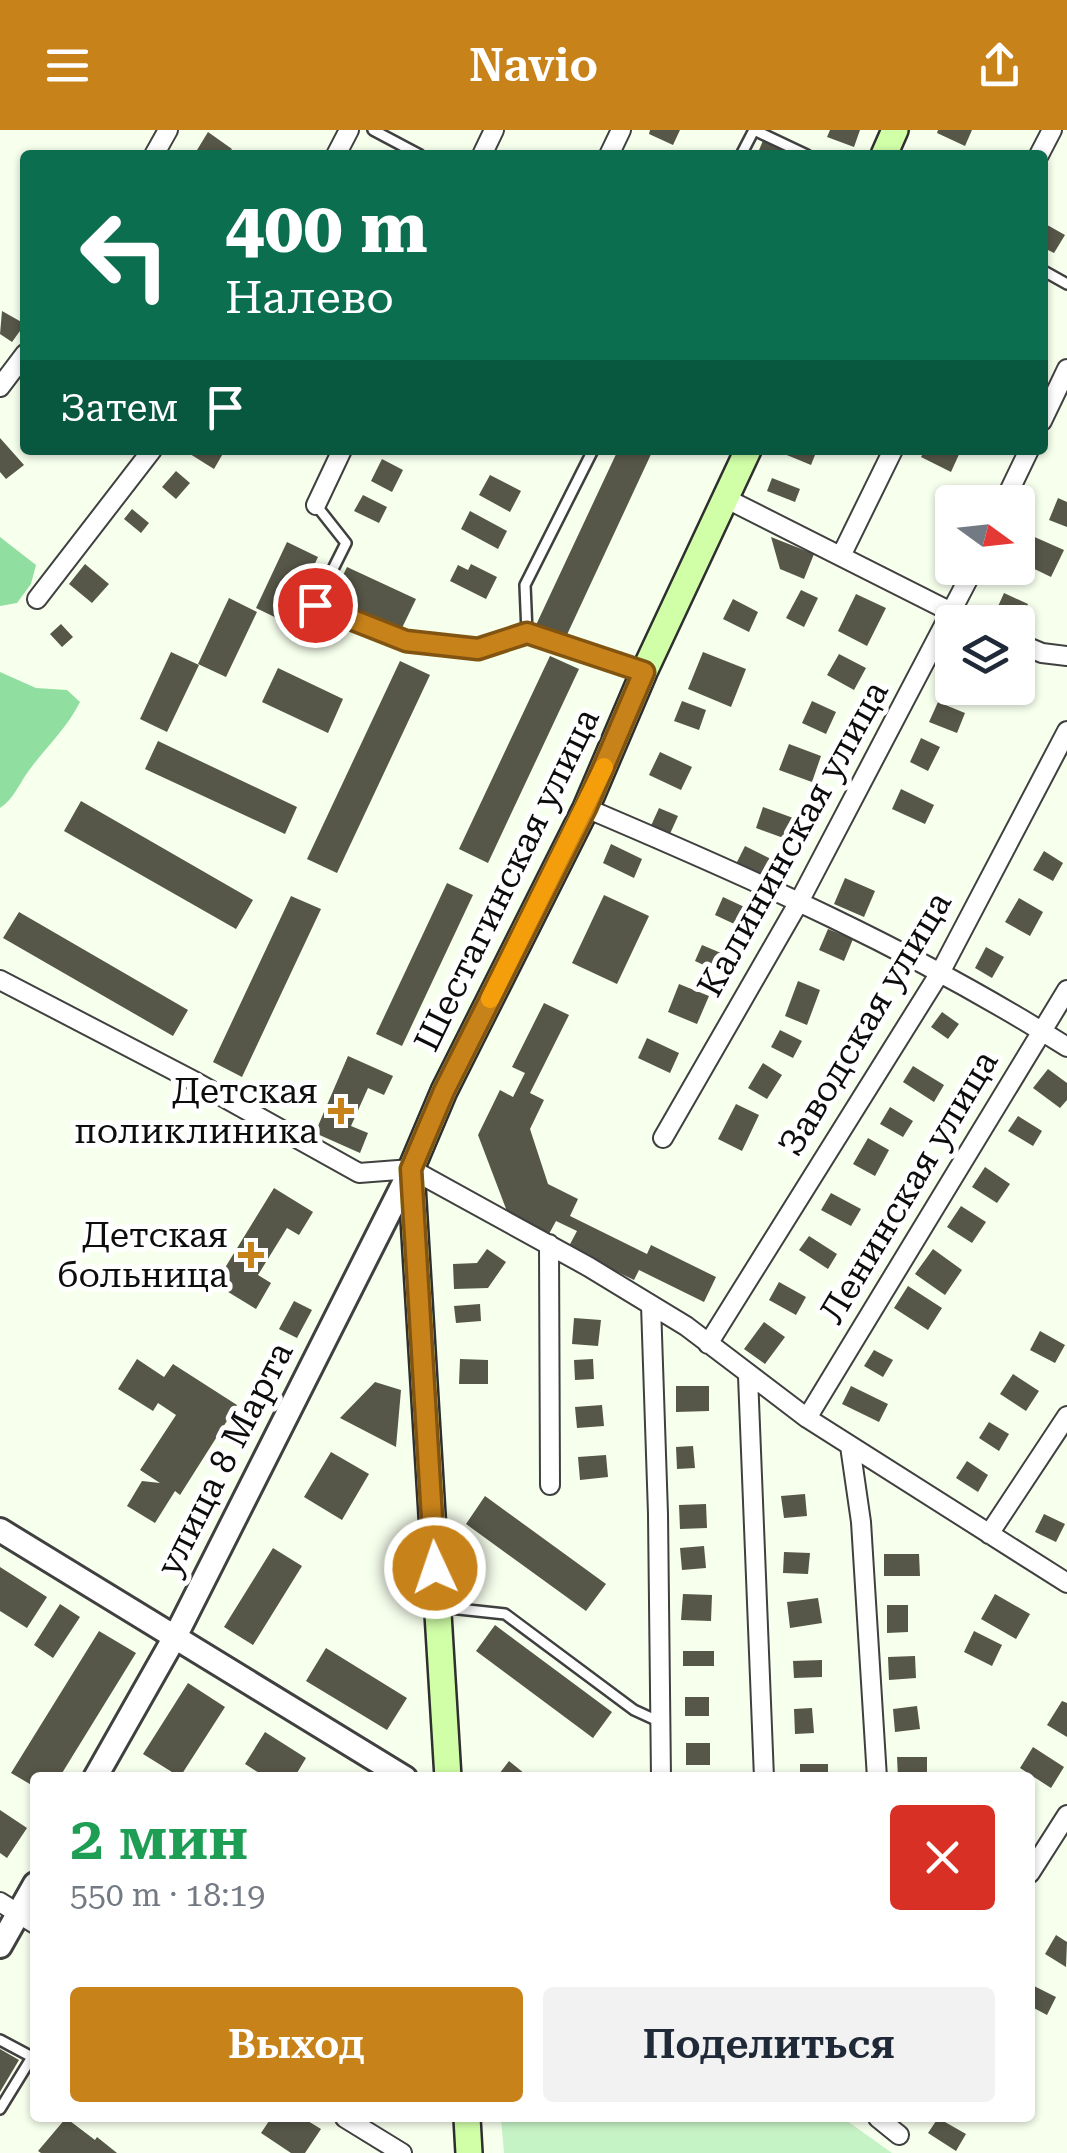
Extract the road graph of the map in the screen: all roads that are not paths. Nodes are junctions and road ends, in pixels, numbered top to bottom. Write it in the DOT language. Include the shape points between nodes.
graph roads {
  1 [pos="373,130"];
  2 [pos="754,130"];
  3 [pos="411,150"];
  4 [pos="797,150"];
  5 [pos="20,361"];
  6 [pos="1067,369"];
  7 [pos="0,387"];
  8 [pos="1048,409"];
  9 [pos="148,455"];
  10 [pos="340,455"];
  11 [pos="591,455"];
  12 [pos="746,455"];
  13 [pos="891,455"];
  14 [pos="1027,455"];
  15 [pos="1012,485"];
  16 [pos="727,500"];
  17 [pos="316,505"];
  18 [pos="842,556"];
  19 [pos="37,599"];
  20 [pos="935,605"];
  21 [pos="527,633"];
  22 [pos="935,646"];
  23 [pos="1035,650"];
  24 [pos="1067,656"];
  25 [pos="644,672"];
  26 [pos="1067,732"];
  27 [pos="586,808"];
  28 [pos="800,900"];
  29 [pos="940,971"];
  30 [pos="0,980"];
  31 [pos="1067,990"];
  32 [pos="1042,1031"];
  33 [pos="1067,1048"];
  34 [pos="664,1138"];
  35 [pos="411,1169"];
  36 [pos="548,1244"];
  37 [pos="650,1305"];
  38 [pos="708,1344"];
  39 [pos="748,1376"];
  40 [pos="1067,1416"];
  41 [pos="807,1418"];
  42 [pos="850,1446"];
  43 [pos="550,1485"];
  44 [pos="0,1530"];
  45 [pos="989,1534"];
  46 [pos="1067,1583"];
  47 [pos="437,1606"];
  48 [pos="176,1635"];
  49 [pos="658,1721"];
  50 [pos="98,1772"];
  51 [pos="394,1772"];
  52 [pos="448,1772"];
  53 [pos="660,1772"];
  54 [pos="764,1772"];
  55 [pos="878,1772"];
  56 [pos="1067,1815"];
  57 [pos="1035,1865"];
  58 [pos="18,1913"];
  59 [pos="0,1946"];
  60 [pos="0,2040"];
  61 [pos="30,2056"];
  62 [pos="30,2060"];
  63 [pos="0,2109"];
  64 [pos="352,2122"];
  65 [pos="466,2122"];
  66 [pos="883,2122"];
  67 [pos="899,2135"];
  68 [pos="402,2153"];
  69 [pos="468,2153"];
  1 -- 3 [label="lane"];
  2 -- 4 [label="lane"];
  5 -- 7 [label="street"];
  6 -- 8 [label="street"];
  9 -- 19 [label="street"];
  10 -- 17 [label="street"];
  11 -- 21 [label="lane" via="526,585"];
  12 -- 16 [label="main road, Шестагинская улица"];
  13 -- 18 [label="street"];
  14 -- 15 [label="street"];
  16 -- 18 [label="street"];
  16 -- 25 [label="main road, Шестагинская улица"];
  17 -- 21 [label="lane" via="346,542 315,605 406,641 478,649"];
  18 -- 20 [label="street"];
  21 -- 25 [label="lane"];
  22 -- 28 [label="street, Калининская улица"];
  23 -- 24 [label="street"];
  25 -- 27 [label="main road, Шестагинская улица"];
  26 -- 29 [label="street, Заводская улица"];
  27 -- 28 [label="street"];
  27 -- 35 [label="main road, Шестагинская улица"];
  28 -- 29 [label="street"];
  28 -- 34 [label="street, Калининская улица"];
  29 -- 32 [label="street"];
  29 -- 38 [label="street, Заводская улица"];
  30 -- 35 [label="street" via="358,1173"];
  31 -- 32 [label="street, Ленинская улица"];
  32 -- 33 [label="street"];
  32 -- 41 [label="street, Ленинская улица"];
  35 -- 36 [label="street"];
  35 -- 47 [label="main road, Шестагинская улица"];
  35 -- 48 [label="street, улица 8 Марта"];
  36 -- 37 [label="street"];
  36 -- 43 [label="street"];
  37 -- 38 [label="street"];
  37 -- 49 [label="street"];
  38 -- 39 [label="street"];
  39 -- 41 [label="street"];
  39 -- 54 [label="street"];
  40 -- 45 [label="street"];
  41 -- 42 [label="street"];
  42 -- 45 [label="street"];
  42 -- 55 [label="street"];
  44 -- 48 [label="street"];
  45 -- 46 [label="street"];
  47 -- 49 [label="lane" via="505,1614"];
  47 -- 52 [label="main road, Шестагинская улица"];
  48 -- 50 [label="street, улица 8 Марта"];
  48 -- 51 [label="street"];
  49 -- 53 [label="street"];
  56 -- 57 [label="street"];
  58 -- 59 [label="street"];
  60 -- 61 [label="lane"];
  62 -- 63 [label="lane"];
  64 -- 68 [label="street"];
  65 -- 69 [label="main road"];
  66 -- 67 [label="street"];
}
